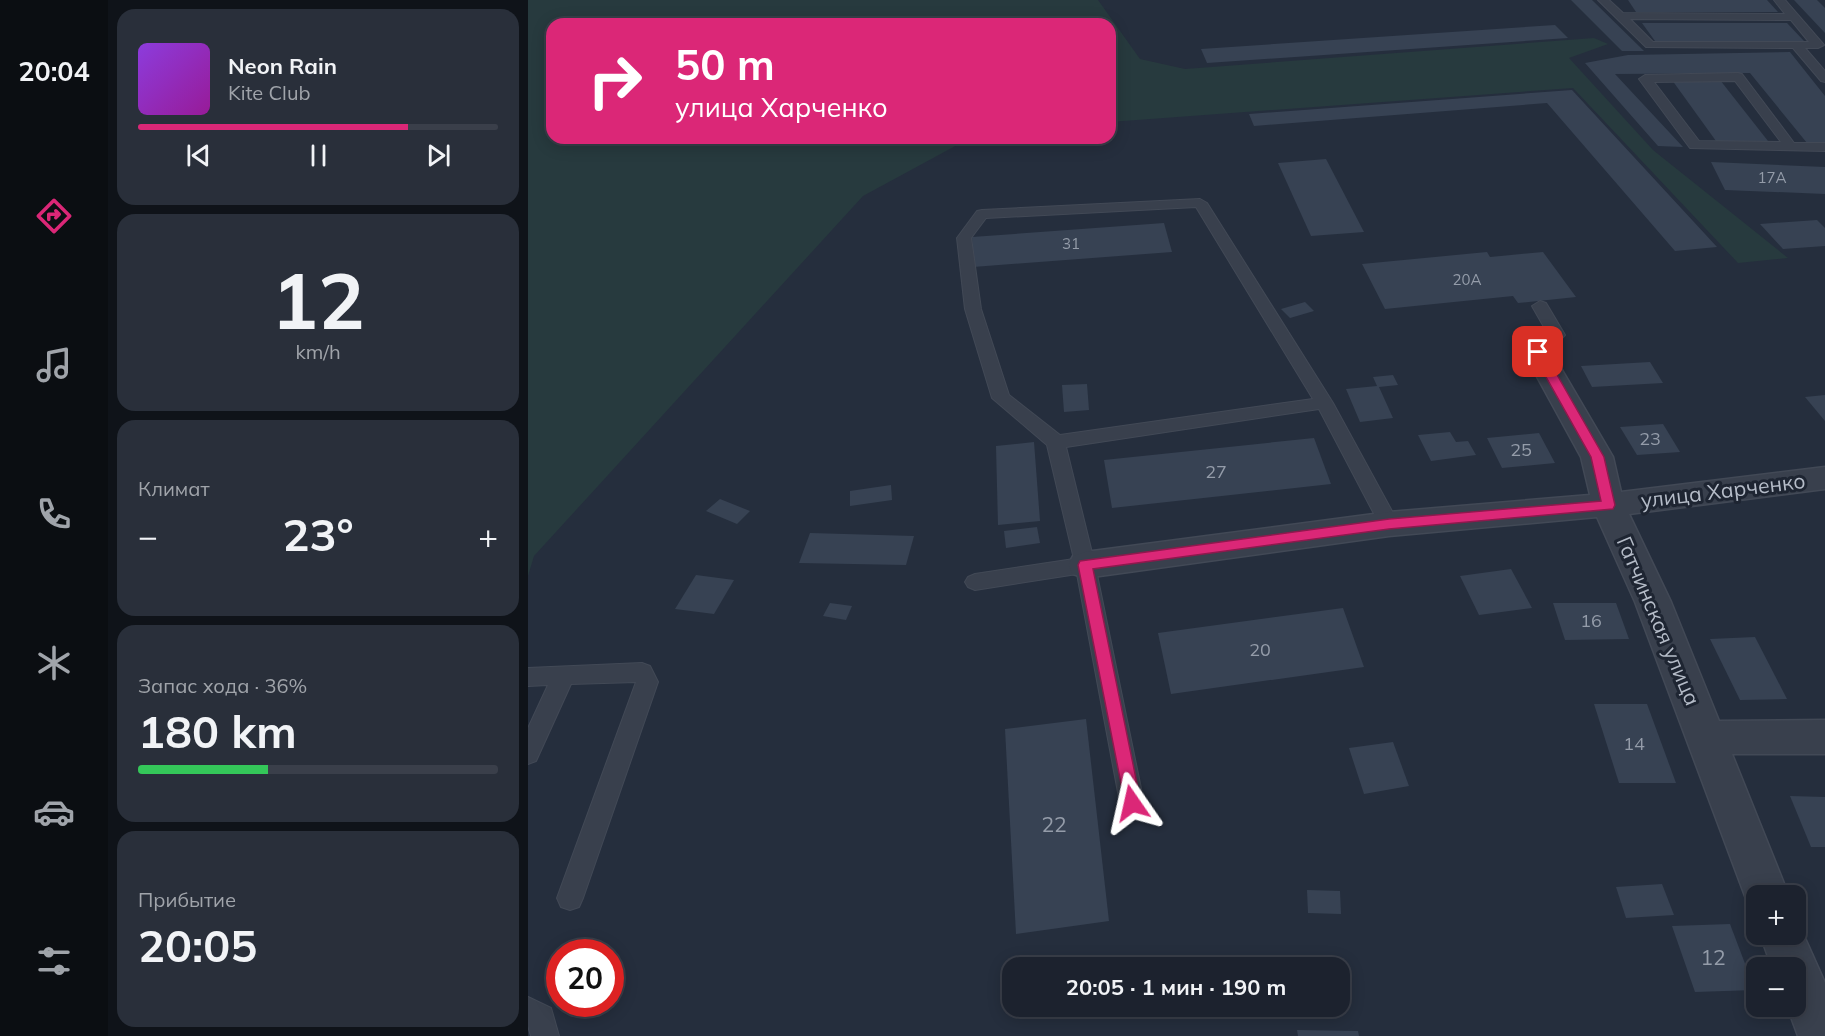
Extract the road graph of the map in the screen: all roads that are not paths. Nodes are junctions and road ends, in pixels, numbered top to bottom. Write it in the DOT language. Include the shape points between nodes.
graph roads {
  1 [pos="1603,0"];
  2 [pos="1779,0"];
  3 [pos="1620,16"];
  4 [pos="1793,17"];
  5 [pos="1797,46"];
  6 [pos="1825,78"];
  7 [pos="1790,146"];
  8 [pos="1825,147"];
  9 [pos="1540,306"];
  10 [pos="1538,352"];
  11 [pos="1324,403"];
  12 [pos="1056,442"];
  13 [pos="1825,478"];
  14 [pos="1608,505"];
  15 [pos="1389,524"];
  16 [pos="1085,565"];
  17 [pos="975,582"];
  18 [pos="563,676"];
  19 [pos="528,678"];
  20 [pos="1825,737"];
  21 [pos="1706,738"];
  22 [pos="528,754"];
  23 [pos="1132,803"];
  24 [pos="1763,885"];
  25 [pos="570,898"];
  26 [pos="1806,996"];
  27 [pos="528,1011"];
  28 [pos="544,1036"];
  29 [pos="1822,1036"];
  1 -- 3 [label="lane"];
  2 -- 4 [label="lane"];
  3 -- 4 [label="lane"];
  3 -- 5 [label="lane" via="1650,45"];
  4 -- 5 [label="lane" via="1818,45"];
  5 -- 6 [label="lane"];
  7 -- 7 [label="lane" via="1695,145 1645,79 1738,77"];
  7 -- 8 [label="lane"];
  9 -- 10 [label="lane" via="1557,335"];
  10 -- 14 [label="street, Гатчинская улица" via="1597,457"];
  11 -- 12 [label="lane"];
  11 -- 12 [label="lane" via="1200,203 981,214 963,238 973,309 1001,398"];
  11 -- 15 [label="lane"];
  12 -- 16 [label="lane"];
  13 -- 14 [label="street, улица Харченко"];
  14 -- 15 [label="street, улица Харченко"];
  14 -- 21 [label="street, Гатчинская улица" via="1653,602"];
  15 -- 16 [label="street, улица Харченко"];
  16 -- 17 [label="lane"];
  16 -- 23 [label="lane"];
  18 -- 19 [label="lane"];
  18 -- 22 [label="lane"];
  18 -- 25 [label="lane" via="642,672 647,682"];
  20 -- 21 [label="street"];
  21 -- 24 [label="street, Гатчинская улица"];
  26 -- 29 [label="street"];
  27 -- 28 [label="lane" via="541,1018"];
}
